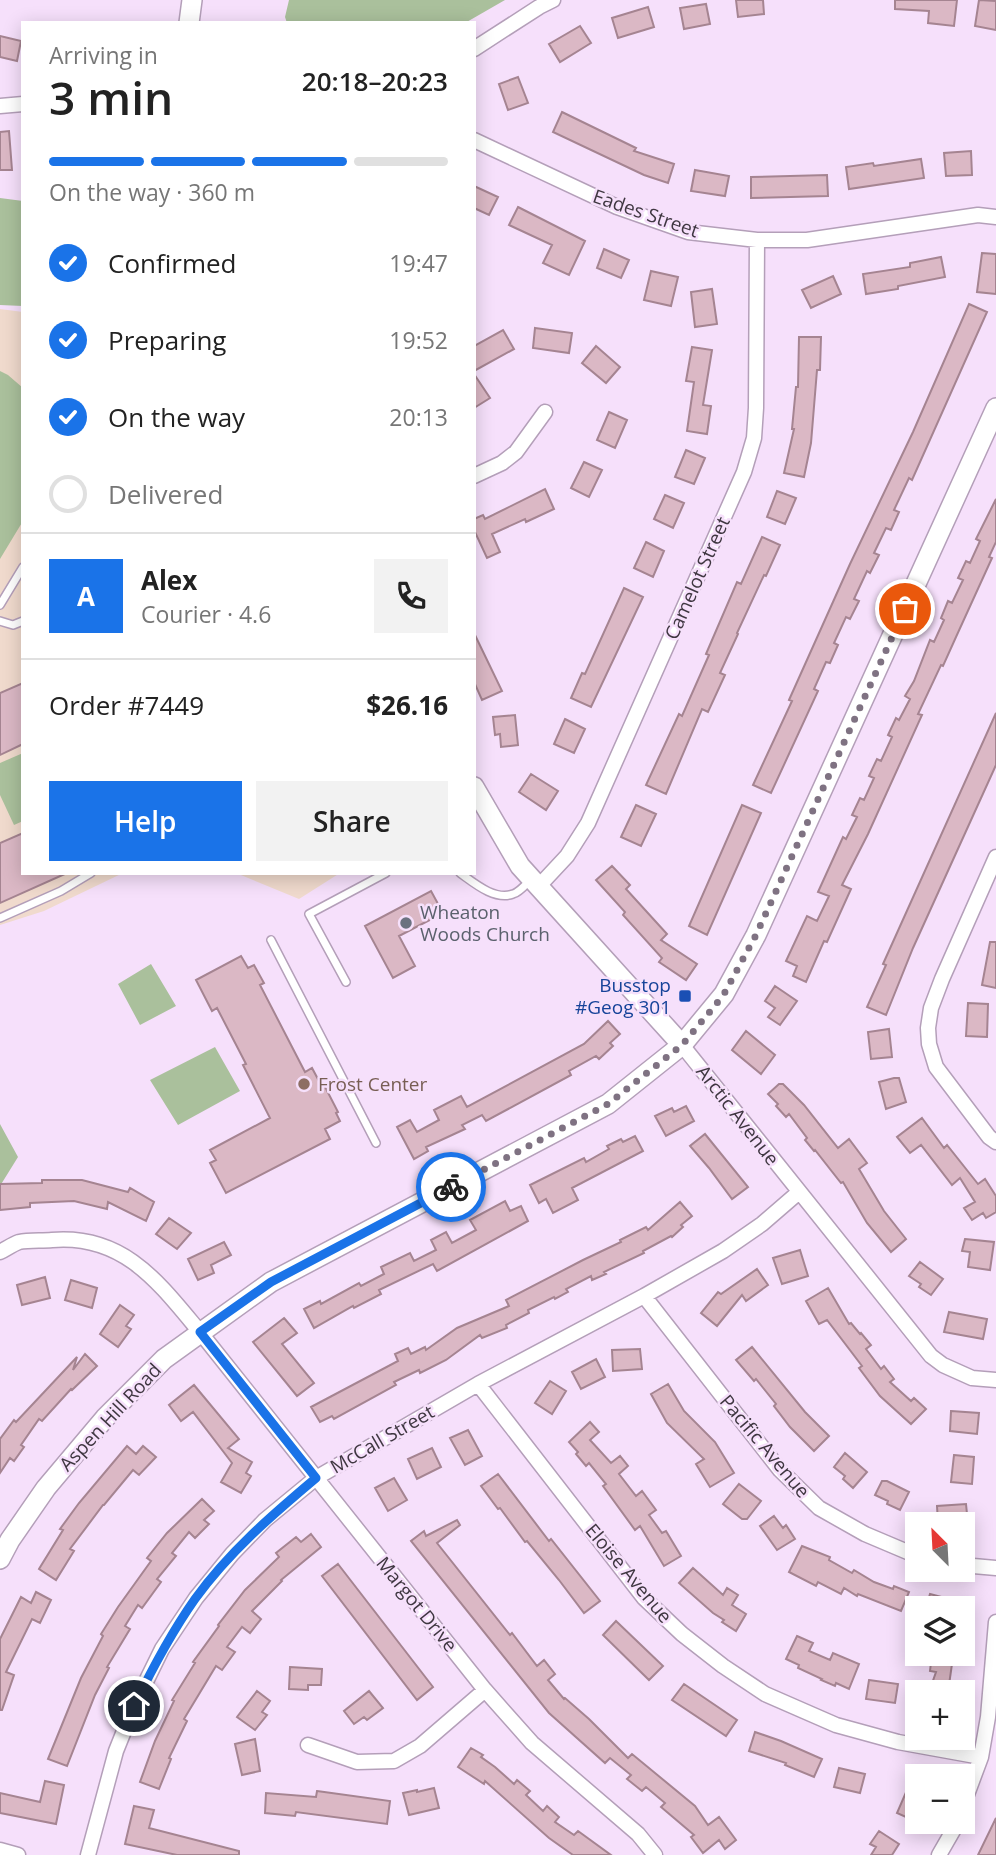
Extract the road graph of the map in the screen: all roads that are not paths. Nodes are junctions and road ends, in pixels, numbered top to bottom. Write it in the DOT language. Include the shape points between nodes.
graph roads {
  1 [pos="192,0"];
  2 [pos="553,0"];
  3 [pos="189,21"];
  4 [pos="476,48"];
  5 [pos="21,104"];
  6 [pos="0,106"];
  7 [pos="476,141"];
  8 [pos="996,217"];
  9 [pos="757,240"];
  10 [pos="996,408"];
  11 [pos="545,412"];
  12 [pos="476,475"];
  13 [pos="21,570"];
  14 [pos="0,605"];
  15 [pos="0,621"];
  16 [pos="21,622"];
  17 [pos="476,790"];
  18 [pos="996,857"];
  19 [pos="88,875"];
  20 [pos="382,875"];
  21 [pos="463,875"];
  22 [pos="535,883"];
  23 [pos="0,919"];
  24 [pos="271,940"];
  25 [pos="346,982"];
  26 [pos="682,1045"];
  27 [pos="996,1142"];
  28 [pos="376,1143"];
  29 [pos="799,1192"];
  30 [pos="0,1252"];
  31 [pos="644,1296"];
  32 [pos="200,1332"];
  33 [pos="996,1380"];
  34 [pos="478,1384"];
  35 [pos="316,1478"];
  36 [pos="905,1551"];
  37 [pos="0,1559"];
  38 [pos="975,1566"];
  39 [pos="996,1568"];
  40 [pos="996,1622"];
  41 [pos="485,1690"];
  42 [pos="308,1745"];
  43 [pos="981,1757"];
  44 [pos="975,1773"];
  45 [pos="951,1834"];
  46 [pos="0,1850"];
  47 [pos="18,1855"];
  48 [pos="88,1855"];
  49 [pos="655,1855"];
  50 [pos="939,1855"];
  1 -- 3 [label="street"];
  2 -- 4 [label="street"];
  5 -- 6 [label="street"];
  7 -- 9 [label="street, Eades Street" via="617,207 688,232"];
  8 -- 9 [label="street, Eades Street" via="978,215 807,240"];
  9 -- 22 [label="street, Camelot Street" via="756,408 754,438 744,472 588,823 567,856"];
  10 -- 26 [label="street, Aspen Hill Road" via="756,935 724,994"];
  11 -- 12 [label="street" via="516,452"];
  13 -- 14 [label="lane"];
  15 -- 16 [label="lane" via="13,625"];
  17 -- 22 [label="street, Arctic Avenue" via="520,866"];
  18 -- 27 [label="street" via="942,979 928,1028 936,1067"];
  19 -- 23 [label="lane"];
  20 -- 25 [label="lane" via="309,914"];
  21 -- 22 [label="lane" via="505,896"];
  22 -- 26 [label="street, Arctic Avenue"];
  24 -- 28 [label="lane"];
  26 -- 29 [label="street, Arctic Avenue"];
  26 -- 32 [label="street, Aspen Hill Road" via="608,1104 271,1282"];
  29 -- 31 [label="street, McCall Street" via="723,1251"];
  29 -- 33 [label="street, Arctic Avenue" via="931,1356 972,1378"];
  30 -- 32 [label="street, Margot Drive" via="19,1242 71,1238 104,1246 157,1281"];
  31 -- 34 [label="street, McCall Street"];
  31 -- 36 [label="street, Pacific Avenue" via="780,1470 819,1508"];
  32 -- 35 [label="street, Margot Drive"];
  32 -- 37 [label="street, Aspen Hill Road" via="164,1359 105,1418 46,1488"];
  34 -- 35 [label="street, McCall Street"];
  34 -- 43 [label="street, Eloise Avenue" via="644,1598 723,1666 765,1693 836,1725"];
  35 -- 41 [label="street, Margot Drive"];
  35 -- 48 [label="street, McCall Street" via="232,1554 162,1649 116,1751"];
  38 -- 39 [label="street"];
  40 -- 43 [label="street"];
  41 -- 42 [label="street" via="420,1746 394,1761 357,1762"];
  41 -- 49 [label="street, Margot Drive" via="532,1743 638,1834"];
  43 -- 44 [label="street"];
  45 -- 50 [label="street"];
  46 -- 47 [label="street"];
}
